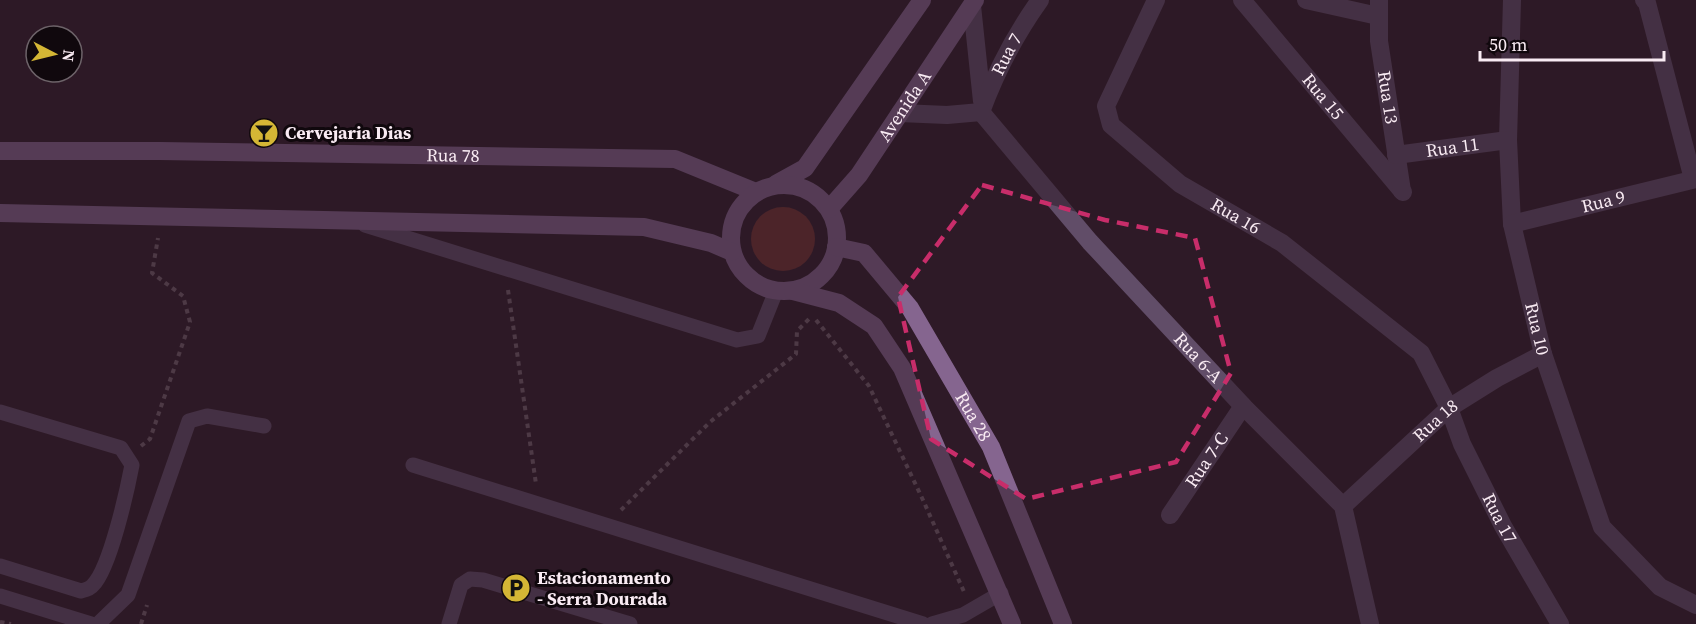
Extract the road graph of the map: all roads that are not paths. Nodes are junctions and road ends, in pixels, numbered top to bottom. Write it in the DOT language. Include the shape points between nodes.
graph roads {
  1 [pos="922,0"];
  2 [pos="1040,0"];
  3 [pos="1156,0"];
  4 [pos="1242,0"];
  5 [pos="1306,0"];
  6 [pos="1512,0"];
  7 [pos="1644,0"];
  8 [pos="973,3"];
  9 [pos="1379,8"];
  10 [pos="981,112"];
  11 [pos="900,113"];
  12 [pos="1508,140"];
  13 [pos="0,151"];
  14 [pos="1396,155"];
  15 [pos="1694,179"];
  16 [pos="775,185"];
  17 [pos="756,192"];
  18 [pos="1402,192"];
  19 [pos="829,209"];
  20 [pos="0,213"];
  21 [pos="351,220"];
  22 [pos="1512,224"];
  23 [pos="836,247"];
  24 [pos="732,252"];
  25 [pos="780,295"];
  26 [pos="1543,354"];
  27 [pos="1243,406"];
  28 [pos="1449,408"];
  29 [pos="0,412"];
  30 [pos="264,426"];
  31 [pos="413,465"];
  32 [pos="1343,506"];
  33 [pos="1170,515"];
  34 [pos="0,566"];
  35 [pos="1000,593"];
  36 [pos="0,596"];
  37 [pos="1696,605"];
  38 [pos="91,624"];
  39 [pos="99,624"];
  40 [pos="449,624"];
  41 [pos="630,624"];
  42 [pos="923,624"];
  43 [pos="932,624"];
  44 [pos="1012,624"];
  45 [pos="1063,624"];
  46 [pos="1370,624"];
  47 [pos="1560,624"];
  1 -- 16 [label="main road" via="805,168"];
  2 -- 10 [label="street, Rua 7" via="1019,29"];
  3 -- 28 [label="street, Rua 16" via="1106,106 1111,125 1180,184 1282,243 1421,353"];
  4 -- 18 [label="street, Rua 15"];
  5 -- 9 [label="street"];
  6 -- 12 [label="street, Rua 10"];
  7 -- 15 [label="street"];
  8 -- 10 [label="street"];
  8 -- 11 [label="main road, Avenida A"];
  9 -- 14 [label="street, Rua 13" via="1379,41"];
  10 -- 11 [label="street" via="947,116"];
  10 -- 27 [label="street, Rua 6-A" via="1089,242"];
  11 -- 19 [label="main road, Avenida A" via="859,176"];
  12 -- 14 [label="street, Rua 11"];
  12 -- 22 [label="street, Rua 10"];
  13 -- 17 [label="main road, Rua 78" via="675,159"];
  14 -- 18 [label="street, Rua 13"];
  15 -- 22 [label="street, Rua 9"];
  16 -- 17 [label="main road"];
  16 -- 19 [label="main road" via="806,189"];
  17 -- 24 [label="main road" via="734,218"];
  19 -- 23 [label="main road" via="836,228"];
  20 -- 21 [label="main road"];
  21 -- 24 [label="main road" via="644,227"];
  21 -- 25 [label="lane" via="737,340 758,336"];
  22 -- 26 [label="street, Rua 10"];
  23 -- 25 [label="main road" via="821,276"];
  23 -- 45 [label="main road, Rua 28" via="864,253 910,308 991,447"];
  24 -- 25 [label="main road" via="748,278"];
  25 -- 35 [label="main road" via="839,303 874,326 902,368"];
  26 -- 28 [label="street, Rua 18"];
  26 -- 37 [label="street, Rua 10" via="1602,527 1660,587"];
  27 -- 32 [label="street, Rua 6-A"];
  27 -- 33 [label="street, Rua 7-C"];
  28 -- 32 [label="street, Rua 18"];
  28 -- 47 [label="street, Rua 17" via="1462,444 1503,526"];
  29 -- 34 [label="lane" via="121,448 132,465 112,544 92,588 81,591"];
  30 -- 39 [label="lane" via="207,416 189,421 128,596"];
  31 -- 42 [label="lane"];
  32 -- 46 [label="street"];
  35 -- 43 [label="lane" via="963,615"];
  35 -- 44 [label="main road"];
  36 -- 38 [label="lane"];
  40 -- 41 [label="lane" via="461,585 470,579"];
}
